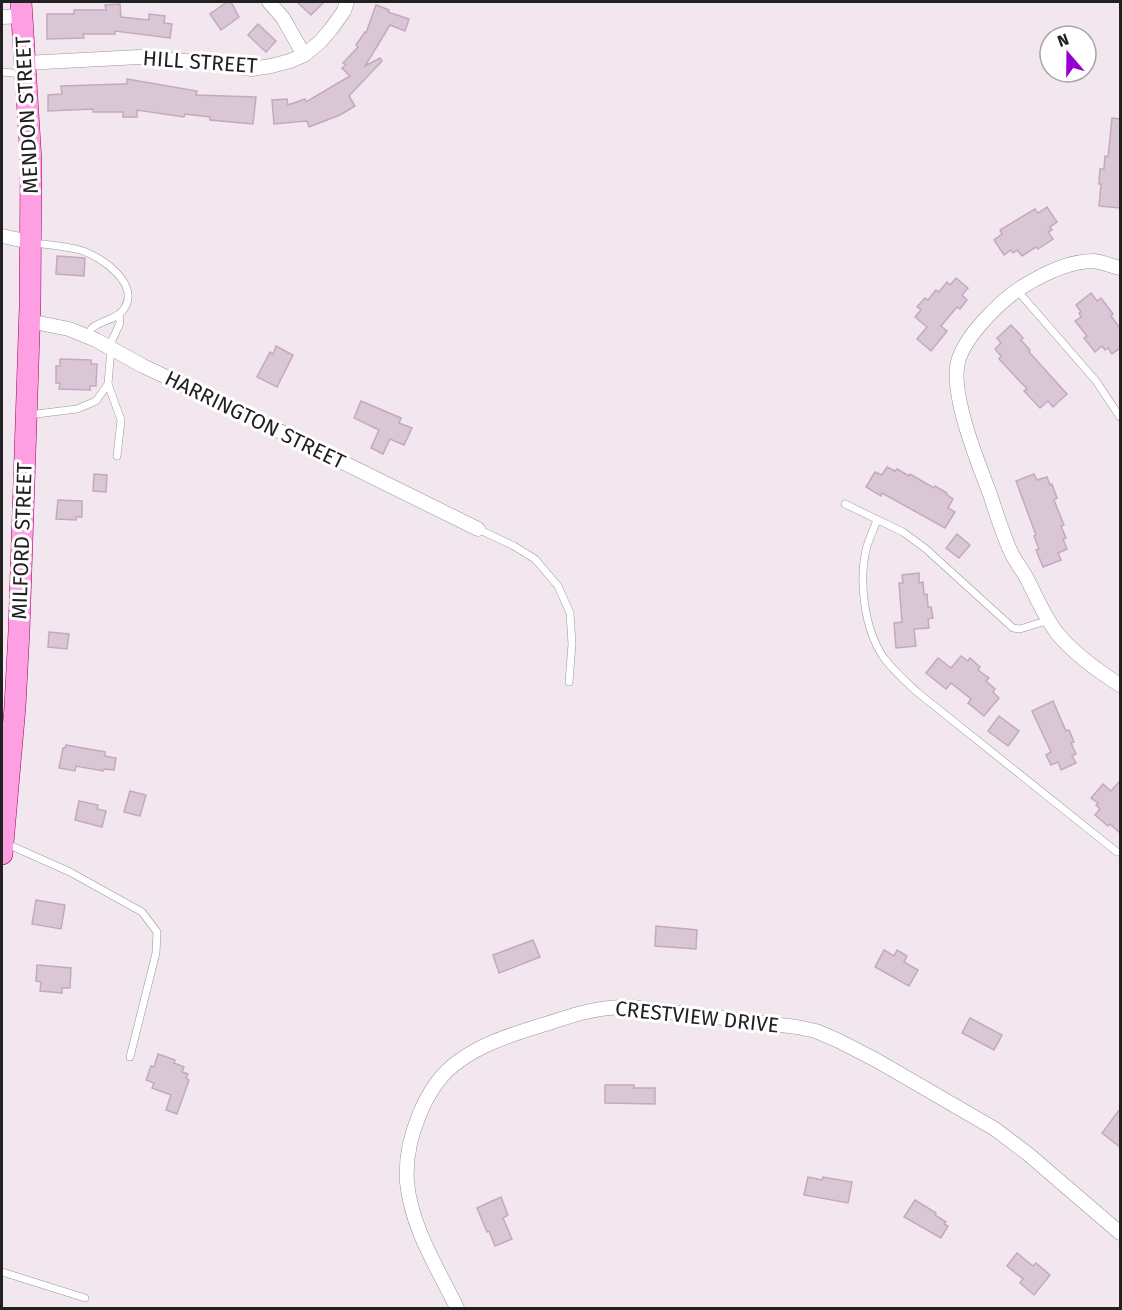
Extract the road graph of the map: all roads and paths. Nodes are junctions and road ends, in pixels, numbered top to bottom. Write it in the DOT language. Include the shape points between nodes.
graph roads {
  1 [pos="269,2"];
  2 [pos="347,2"];
  3 [pos="15,11"];
  4 [pos="304,55"];
  5 [pos="25,68"];
  6 [pos="2,72"];
  7 [pos="30,235"];
  8 [pos="2,236"];
  9 [pos="1120,268"];
  10 [pos="1017,290"];
  11 [pos="119,315"];
  12 [pos="29,321"];
  13 [pos="87,336"];
  14 [pos="110,348"];
  15 [pos="108,384"];
  16 [pos="26,416"];
  17 [pos="1120,417"];
  18 [pos="117,456"];
  19 [pos="845,504"];
  20 [pos="877,520"];
  21 [pos="478,529"];
  22 [pos="1049,620"];
  23 [pos="569,682"];
  24 [pos="1120,685"];
  25 [pos="2,848"];
  26 [pos="1117,852"];
  27 [pos="130,1057"];
  28 [pos="1120,1233"];
  29 [pos="2,1272"];
  30 [pos="85,1298"];
  31 [pos="458,1308"];
  1 -- 4 [label="street"];
  2 -- 4 [label="street, HILL STREET" via="331,29"];
  3 -- 5 [label="main road, MENDON STREET"];
  4 -- 5 [label="street, HILL STREET" via="252,69 139,57"];
  5 -- 6 [label="lane"];
  5 -- 7 [label="main road, MENDON STREET" via="31,161"];
  7 -- 8 [label="street"];
  7 -- 11 [label="lane" via="80,250 115,271 128,294"];
  7 -- 12 [label="main road, MILFORD STREET"];
  9 -- 10 [label="street" via="1095,261 1072,264"];
  10 -- 17 [label="lane" via="1096,381"];
  10 -- 22 [label="street" via="964,346 957,363 957,384 974,451 1011,552"];
  11 -- 13 [label="lane" via="93,327"];
  11 -- 14 [label="lane" via="120,323"];
  12 -- 13 [label="street, HARRINGTON STREET"];
  12 -- 16 [label="main road, MILFORD STREET"];
  13 -- 14 [label="street, HARRINGTON STREET"];
  14 -- 15 [label="lane"];
  14 -- 21 [label="street, HARRINGTON STREET"];
  15 -- 16 [label="lane" via="96,401 77,409"];
  15 -- 18 [label="lane" via="121,420"];
  16 -- 25 [label="main road, MILFORD STREET" via="15,707"];
  19 -- 20 [label="lane"];
  20 -- 22 [label="lane" via="926,549 1013,628"];
  20 -- 26 [label="lane" via="865,561 866,613 872,636 897,675"];
  21 -- 23 [label="lane" via="536,560 558,586 570,613"];
  22 -- 24 [label="street" via="1082,659"];
  25 -- 27 [label="lane" via="70,872 142,912 157,932 156,953"];
  28 -- 31 [label="street, CRESTVIEW DRIVE" via="995,1129 839,1041 816,1031 771,1023 631,1007 608,1008 515,1034 477,1050 457,1062 438,1081 426,1101 416,1122 407,1160 410,1201 417,1224"];
  29 -- 30 [label="lane"];
}
